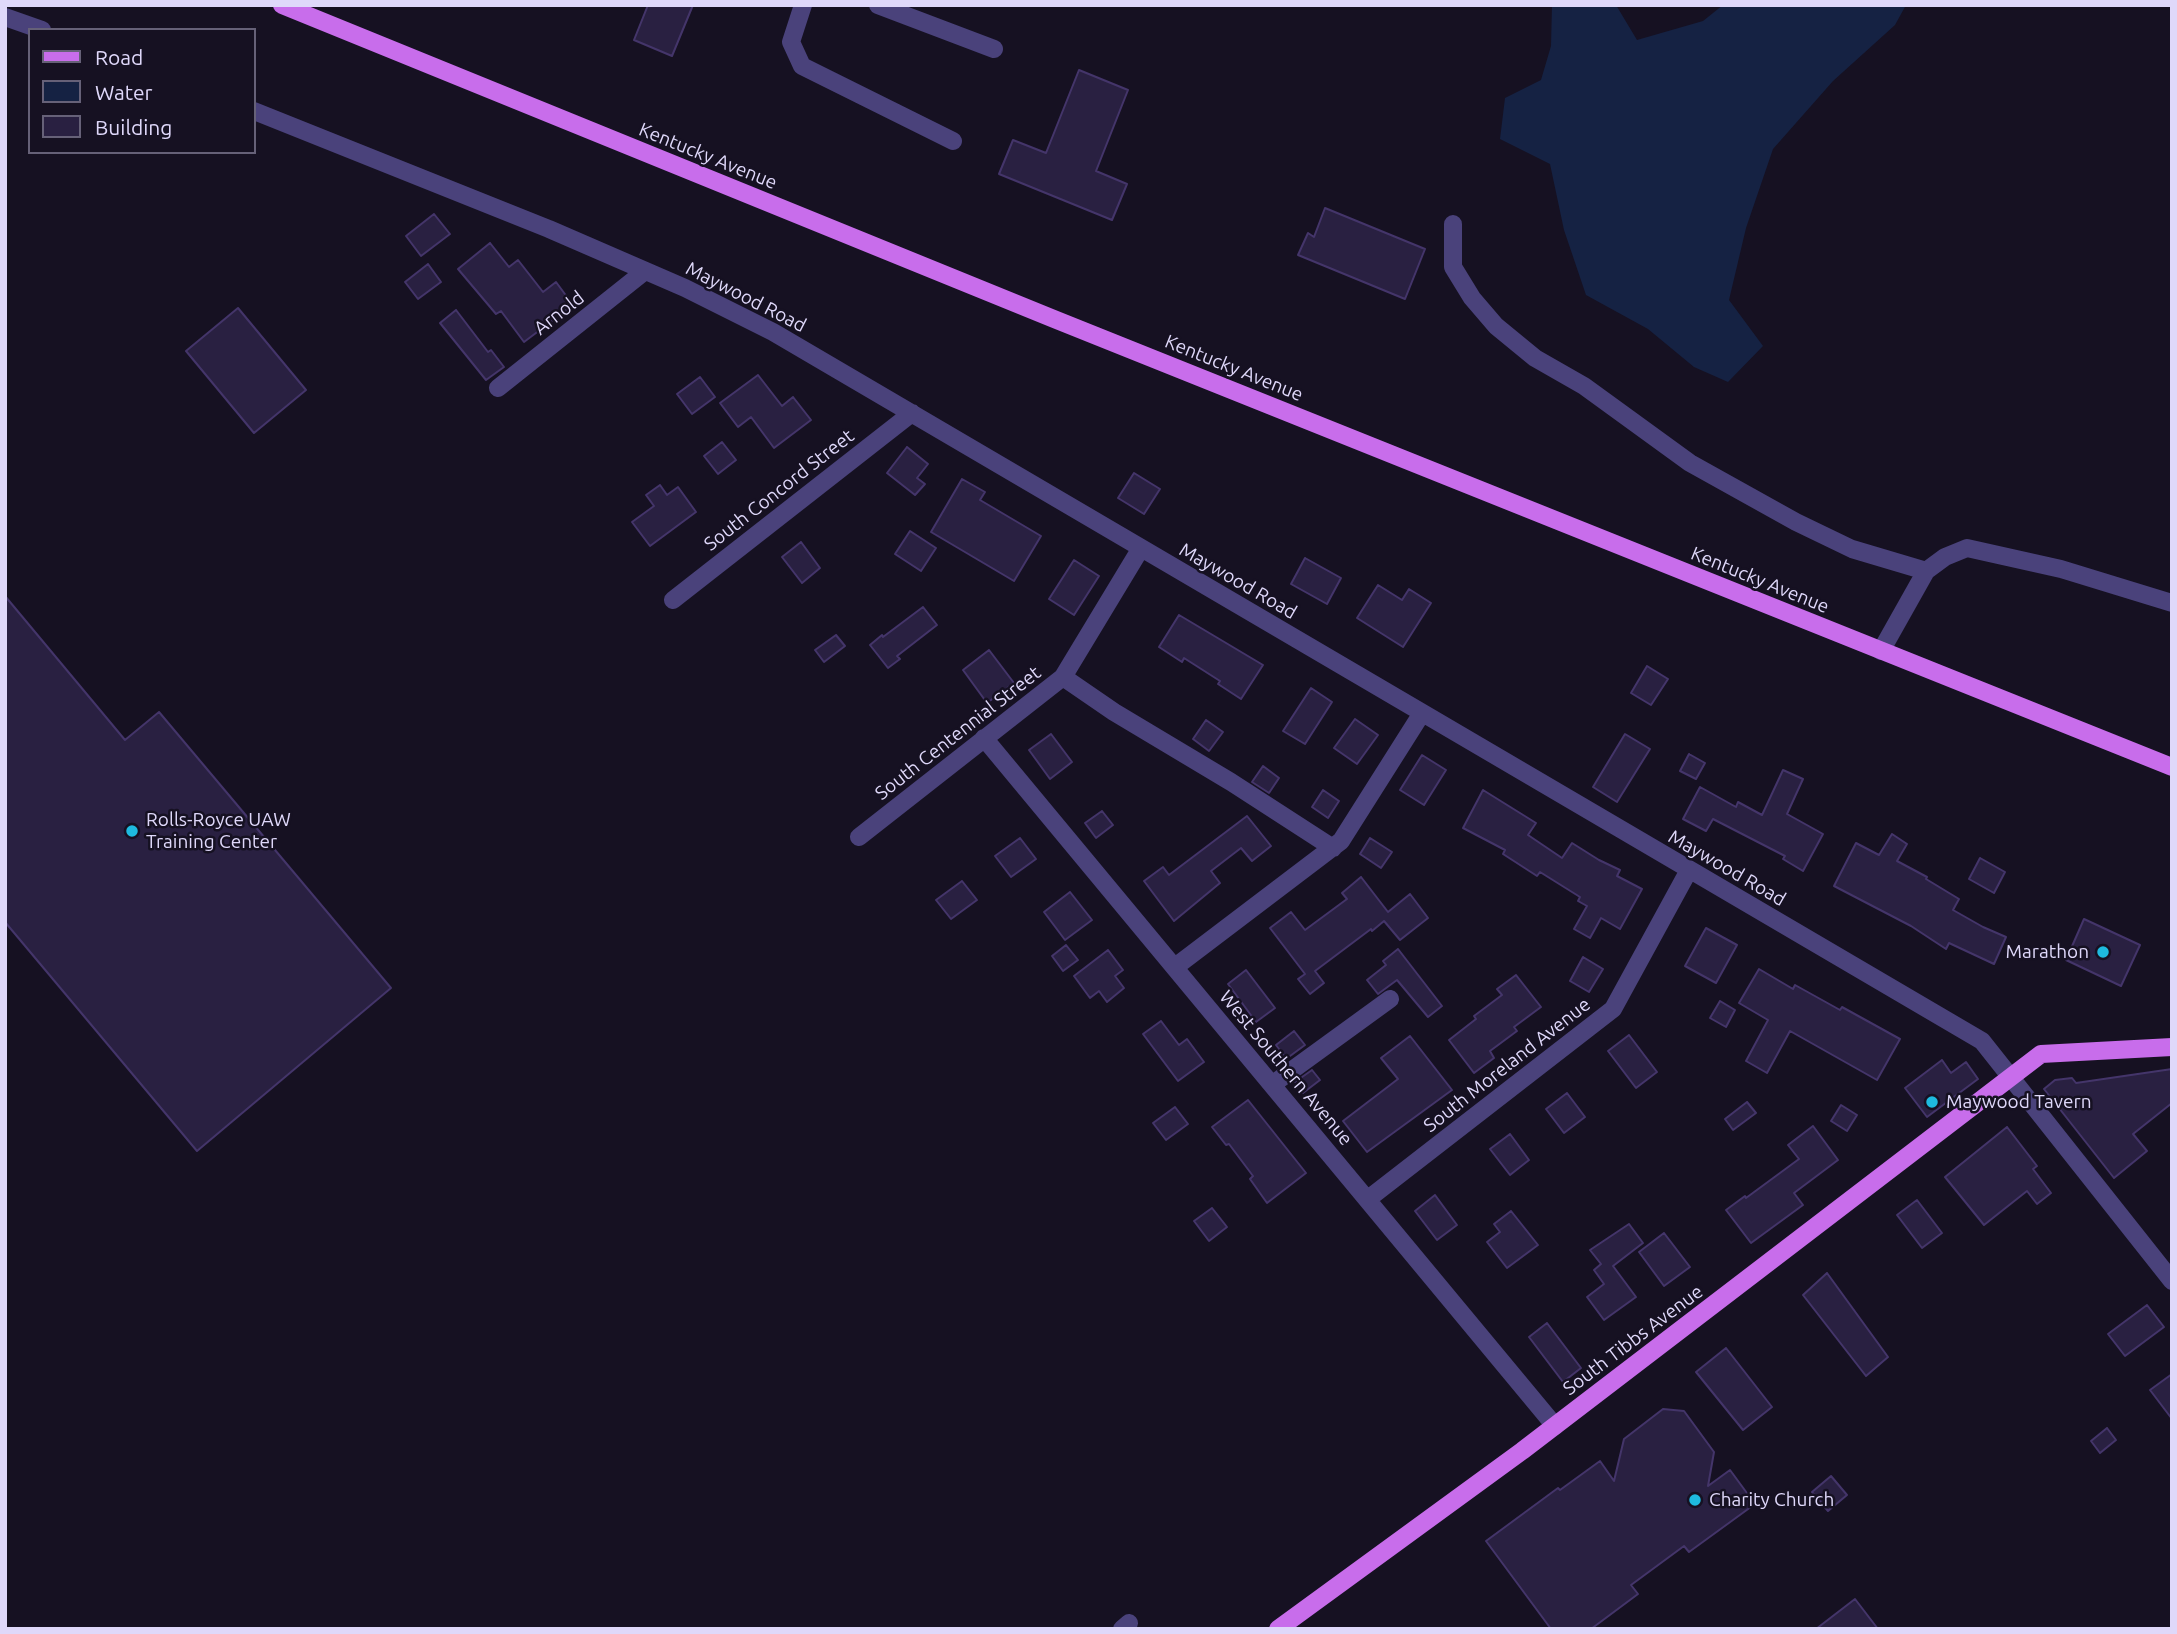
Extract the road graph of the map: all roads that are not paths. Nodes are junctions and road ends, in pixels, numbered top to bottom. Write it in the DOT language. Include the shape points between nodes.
graph roads {
  1 [pos="282,5"];
  2 [pos="803,5"];
  3 [pos="878,5"];
  4 [pos="5,17"];
  5 [pos="36,28"];
  6 [pos="994,49"];
  7 [pos="256,112"];
  8 [pos="953,141"];
  9 [pos="1453,224"];
  10 [pos="645,271"];
  11 [pos="498,388"];
  12 [pos="912,413"];
  13 [pos="1142,548"];
  14 [pos="1926,571"];
  15 [pos="673,600"];
  16 [pos="2172,603"];
  17 [pos="1881,651"];
  18 [pos="1063,677"];
  19 [pos="1422,713"];
  20 [pos="984,738"];
  21 [pos="2172,767"];
  22 [pos="859,837"];
  23 [pos="1332,848"];
  24 [pos="1689,870"];
  25 [pos="1175,967"];
  26 [pos="1390,999"];
  27 [pos="2172,1047"];
  28 [pos="2010,1078"];
  29 [pos="1273,1084"];
  30 [pos="1368,1199"];
  31 [pos="2172,1281"];
  32 [pos="1555,1426"];
  33 [pos="1278,1629"];
  1 -- 17 [label="main road, Kentucky Avenue"];
  2 -- 8 [label="street" via="791,42 802,66"];
  3 -- 6 [label="street"];
  4 -- 5 [label="street"];
  7 -- 10 [label="street, Maywood Road"];
  9 -- 14 [label="street" via="1453,267 1496,326 1535,358 1584,386 1690,463 1796,522 1852,549"];
  10 -- 11 [label="street, Arnold"];
  10 -- 12 [label="street, Maywood Road" via="773,332"];
  12 -- 13 [label="street, Maywood Road"];
  12 -- 15 [label="street, South Concord Street"];
  13 -- 18 [label="street, South Centennial Street"];
  13 -- 19 [label="street, Maywood Road"];
  14 -- 16 [label="street" via="1967,548 2061,569"];
  14 -- 17 [label="street"];
  17 -- 21 [label="main road, Kentucky Avenue"];
  18 -- 20 [label="street, South Centennial Street"];
  18 -- 23 [label="street"];
  19 -- 23 [label="street" via="1341,841"];
  19 -- 24 [label="street, Maywood Road"];
  20 -- 22 [label="street, South Centennial Street"];
  20 -- 25 [label="street, West Southern Avenue"];
  23 -- 25 [label="street"];
  24 -- 28 [label="street, Maywood Road" via="1982,1041"];
  24 -- 30 [label="street, South Moreland Avenue" via="1613,1009"];
  25 -- 29 [label="street, West Southern Avenue"];
  26 -- 29 [label="street"];
  27 -- 28 [label="main road" via="2041,1054"];
  28 -- 31 [label="street, Maywood Road"];
  28 -- 32 [label="main road, South Tibbs Avenue"];
  29 -- 30 [label="street, West Southern Avenue"];
  30 -- 32 [label="street, West Southern Avenue"];
  32 -- 33 [label="main road, South Tibbs Avenue"];
}
